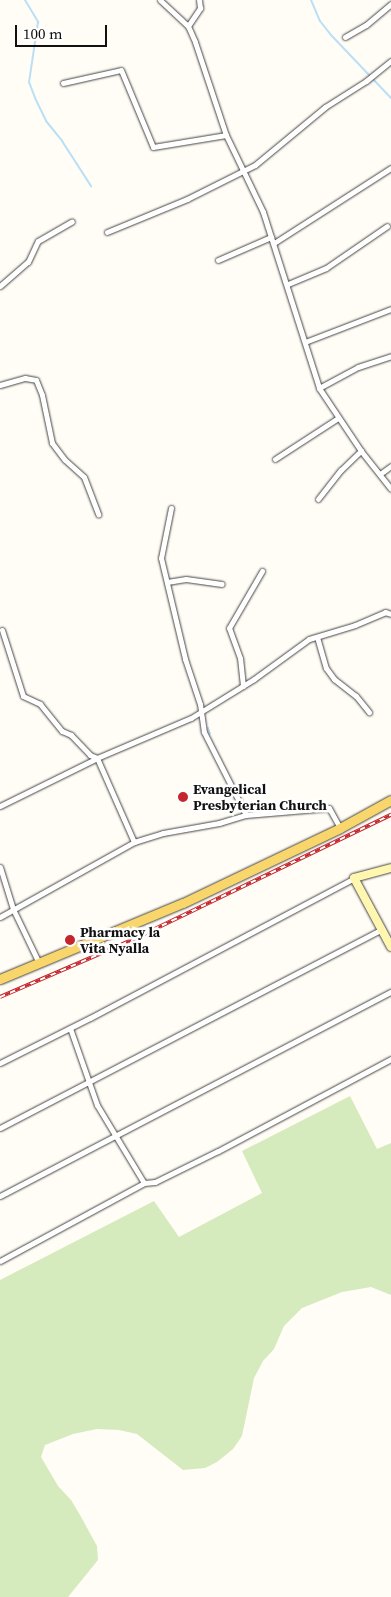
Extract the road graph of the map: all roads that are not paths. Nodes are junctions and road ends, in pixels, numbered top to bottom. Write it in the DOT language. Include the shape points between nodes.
graph roads {
  1 [pos="160,0"];
  2 [pos="199,0"];
  3 [pos="391,4"];
  4 [pos="188,26"];
  5 [pos="345,37"];
  6 [pos="391,61"];
  7 [pos="63,83"];
  8 [pos="226,136"];
  9 [pos="391,168"];
  10 [pos="244,171"];
  11 [pos="72,221"];
  12 [pos="387,226"];
  13 [pos="107,232"];
  14 [pos="272,237"];
  15 [pos="274,243"];
  16 [pos="218,260"];
  17 [pos="288,284"];
  18 [pos="0,286"];
  19 [pos="391,309"];
  20 [pos="305,342"];
  21 [pos="391,356"];
  22 [pos="0,385"];
  23 [pos="319,388"];
  24 [pos="338,418"];
  25 [pos="361,451"];
  26 [pos="275,459"];
  27 [pos="391,466"];
  28 [pos="380,474"];
  29 [pos="391,489"];
  30 [pos="318,499"];
  31 [pos="171,508"];
  32 [pos="98,514"];
  33 [pos="262,571"];
  34 [pos="167,582"];
  35 [pos="222,584"];
  36 [pos="391,614"];
  37 [pos="2,630"];
  38 [pos="317,637"];
  39 [pos="244,686"];
  40 [pos="369,712"];
  41 [pos="200,713"];
  42 [pos="97,758"];
  43 [pos="391,800"];
  44 [pos="0,806"];
  45 [pos="246,815"];
  46 [pos="340,828"];
  47 [pos="134,842"];
  48 [pos="391,868"];
  49 [pos="1,870"];
  50 [pos="354,878"];
  51 [pos="13,909"];
  52 [pos="0,917"];
  53 [pos="382,929"];
  54 [pos="391,947"];
  55 [pos="39,964"];
  56 [pos="0,979"];
  57 [pos="391,992"];
  58 [pos="70,1028"];
  59 [pos="391,1059"];
  60 [pos="0,1063"];
  61 [pos="89,1083"];
  62 [pos="0,1128"];
  63 [pos="114,1136"];
  64 [pos="144,1183"];
  65 [pos="0,1196"];
  66 [pos="0,1261"];
  1 -- 4 [label="street"];
  2 -- 4 [label="street" via="200,8"];
  3 -- 5 [label="street"];
  4 -- 8 [label="street"];
  6 -- 10 [label="street" via="325,107 265,158"];
  7 -- 8 [label="street" via="121,70 153,147"];
  8 -- 10 [label="street"];
  9 -- 15 [label="street"];
  10 -- 13 [label="street"];
  10 -- 14 [label="street"];
  11 -- 18 [label="street" via="38,241 24,266"];
  12 -- 17 [label="street" via="326,268"];
  14 -- 15 [label="street"];
  14 -- 16 [label="street"];
  15 -- 17 [label="street"];
  17 -- 20 [label="street"];
  19 -- 20 [label="street"];
  20 -- 23 [label="street"];
  21 -- 23 [label="street"];
  22 -- 32 [label="street" via="25,378 32,378 38,383 52,443 84,477"];
  23 -- 24 [label="street"];
  24 -- 25 [label="street"];
  24 -- 26 [label="street"];
  25 -- 28 [label="street"];
  25 -- 30 [label="street" via="340,470"];
  27 -- 28 [label="street"];
  28 -- 29 [label="street"];
  31 -- 34 [label="street" via="161,558"];
  33 -- 39 [label="street" via="229,628 240,658"];
  34 -- 35 [label="street" via="186,579"];
  34 -- 41 [label="street"];
  36 -- 38 [label="street" via="385,612"];
  37 -- 42 [label="street" via="23,696 40,704 62,731"];
  38 -- 39 [label="street" via="309,639"];
  38 -- 40 [label="street" via="326,668"];
  39 -- 41 [label="street"];
  41 -- 42 [label="street"];
  41 -- 45 [label="street" via="208,740"];
  42 -- 44 [label="street"];
  42 -- 47 [label="street"];
  43 -- 46 [label="main road"];
  45 -- 46 [label="street" via="329,808"];
  45 -- 47 [label="street"];
  46 -- 55 [label="main road" via="183,903"];
  47 -- 51 [label="street"];
  48 -- 50 [label="main road"];
  49 -- 51 [label="street"];
  50 -- 53 [label="main road"];
  50 -- 58 [label="street"];
  51 -- 52 [label="street"];
  51 -- 55 [label="street"];
  53 -- 54 [label="main road"];
  53 -- 61 [label="street"];
  55 -- 56 [label="main road"];
  57 -- 63 [label="street"];
  58 -- 60 [label="street"];
  58 -- 61 [label="street"];
  59 -- 64 [label="street" via="218,1152 155,1182"];
  61 -- 62 [label="street"];
  61 -- 63 [label="street"];
  63 -- 64 [label="street"];
  63 -- 65 [label="street"];
  64 -- 66 [label="street"];
}
